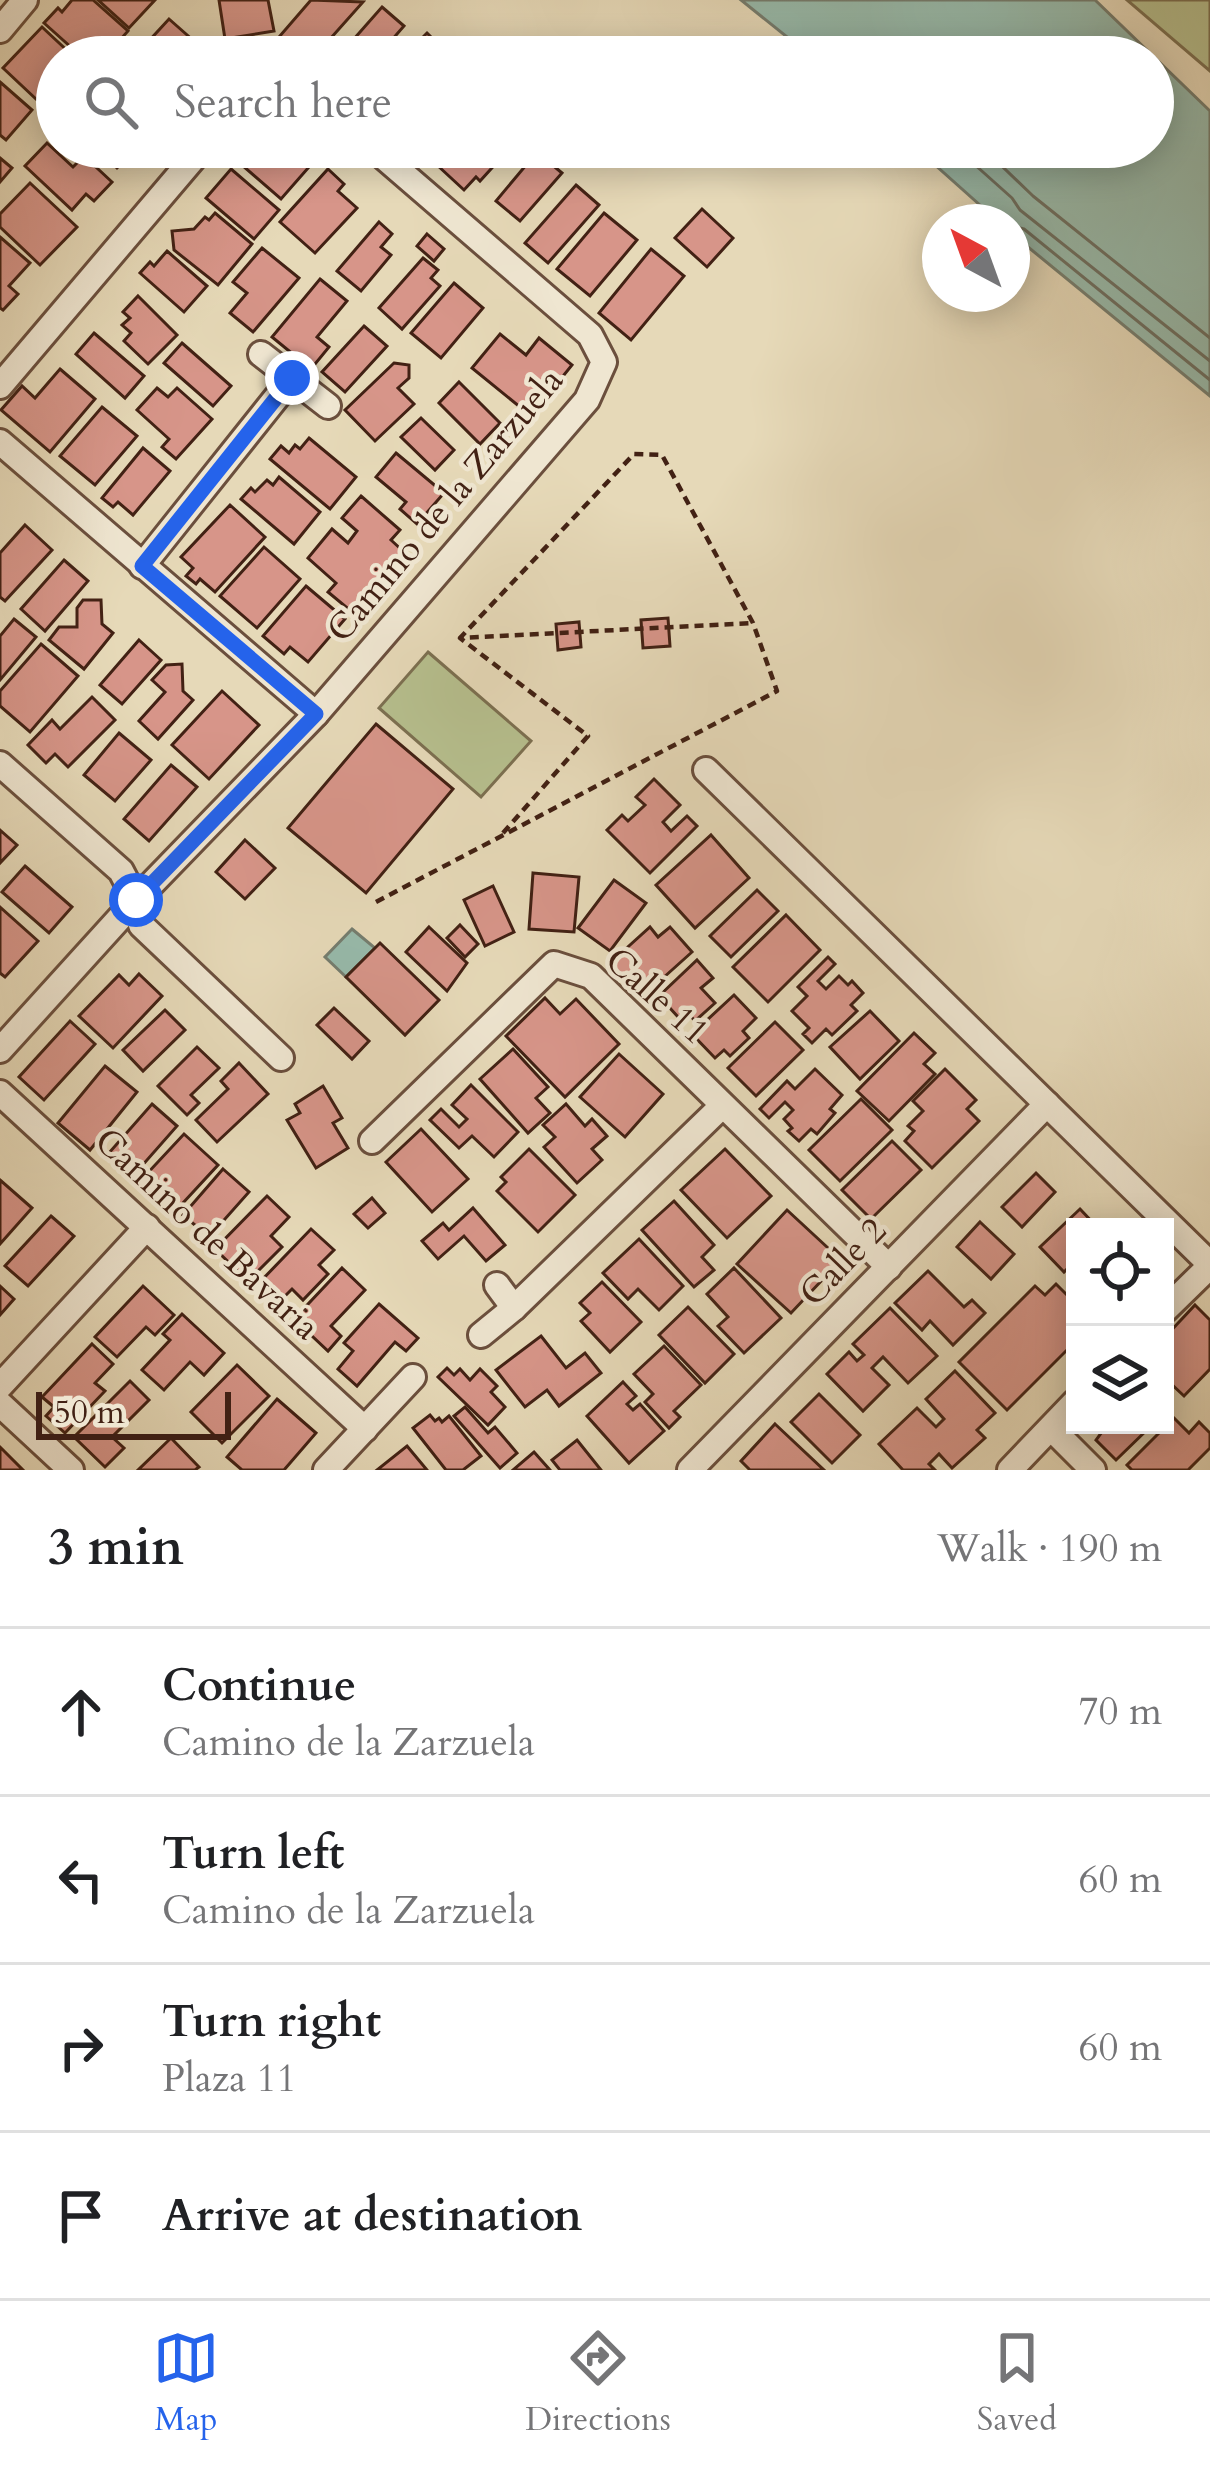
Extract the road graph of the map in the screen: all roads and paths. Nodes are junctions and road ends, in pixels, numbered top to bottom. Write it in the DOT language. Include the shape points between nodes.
graph roads {
  1 [pos="26,0"];
  2 [pos="0,30"];
  3 [pos="185,168"];
  4 [pos="396,168"];
  5 [pos="261,354"];
  6 [pos="292,378"];
  7 [pos="0,386"];
  8 [pos="328,406"];
  9 [pos="0,442"];
  10 [pos="142,566"];
  11 [pos="753,623"];
  12 [pos="460,638"];
  13 [pos="316,714"];
  14 [pos="0,764"];
  15 [pos="706,770"];
  16 [pos="500,837"];
  17 [pos="136,900"];
  18 [pos="376,902"];
  19 [pos="0,1050"];
  20 [pos="281,1058"];
  21 [pos="0,1093"];
  22 [pos="1048,1104"];
  23 [pos="722,1106"];
  24 [pos="371,1141"];
  25 [pos="147,1227"];
  26 [pos="1210,1265"];
  27 [pos="889,1267"];
  28 [pos="496,1285"];
  29 [pos="1174,1301"];
  30 [pos="514,1308"];
  31 [pos="481,1335"];
  32 [pos="413,1377"];
  33 [pos="0,1385"];
  34 [pos="0,1404"];
  35 [pos="1066,1412"];
  36 [pos="1051,1428"];
  37 [pos="365,1429"];
  38 [pos="71,1470"];
  39 [pos="326,1470"];
  40 [pos="690,1470"];
  41 [pos="1010,1470"];
  42 [pos="1094,1470"];
  1 -- 2 [label="street"];
  3 -- 7 [label="street"];
  4 -- 13 [label="street, Camino de la Zarzuela" via="590,335 604,362 587,400"];
  5 -- 6 [label="street"];
  6 -- 8 [label="street"];
  6 -- 10 [label="street"];
  9 -- 10 [label="street"];
  10 -- 13 [label="street"];
  11 -- 12 [label="path"];
  11 -- 12 [label="path" via="662,455 634,454"];
  11 -- 16 [label="path" via="776,691"];
  12 -- 16 [label="path" via="588,736"];
  13 -- 17 [label="street, Camino de la Zarzuela"];
  14 -- 17 [label="street" via="121,871"];
  15 -- 22 [label="street"];
  16 -- 18 [label="path"];
  17 -- 19 [label="street, Camino de la Zarzuela"];
  17 -- 20 [label="street" via="141,925"];
  21 -- 25 [label="street, Camino de Bavaria"];
  22 -- 26 [label="street"];
  22 -- 27 [label="street, Calle 2"];
  23 -- 24 [label="street, Calle 11" via="591,976 554,964"];
  23 -- 27 [label="street, Calle 11"];
  23 -- 30 [label="street"];
  25 -- 33 [label="street"];
  25 -- 37 [label="street, Camino de Bavaria"];
  26 -- 29 [label="street"];
  27 -- 40 [label="street, Calle 2"];
  28 -- 30 [label="street"];
  30 -- 31 [label="street"];
  32 -- 37 [label="street"];
  34 -- 38 [label="street"];
  35 -- 36 [label="street"];
  36 -- 41 [label="street"];
  36 -- 42 [label="street"];
  37 -- 39 [label="street"];
}
